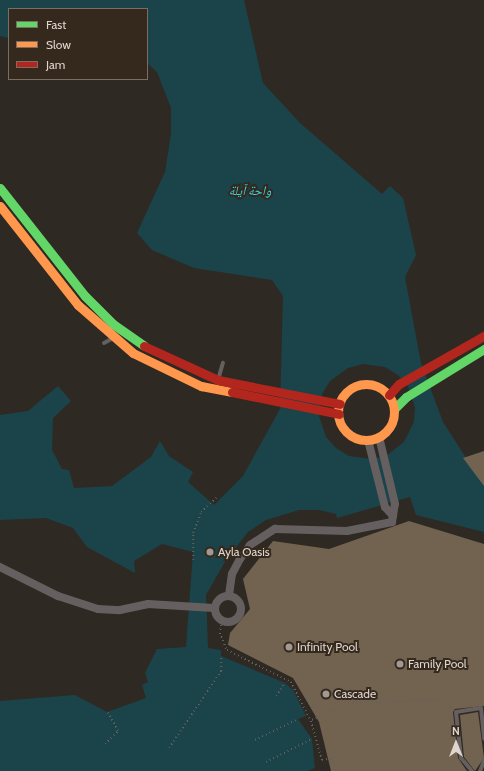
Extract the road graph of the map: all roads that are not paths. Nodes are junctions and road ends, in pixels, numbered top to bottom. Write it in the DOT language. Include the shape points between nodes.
graph roads {
  1 [pos="0,188"];
  2 [pos="0,206"];
  3 [pos="484,336"];
  4 [pos="113,338"];
  5 [pos="104,343"];
  6 [pos="484,349"];
  7 [pos="223,363"];
  8 [pos="430,366"];
  9 [pos="436,379"];
  10 [pos="218,380"];
  11 [pos="215,390"];
  12 [pos="389,395"];
  13 [pos="336,402"];
  14 [pos="394,408"];
  15 [pos="335,413"];
  16 [pos="380,440"];
  17 [pos="370,444"];
  18 [pos="393,516"];
  19 [pos="0,567"];
  20 [pos="229,595"];
  21 [pos="213,606"];
  22 [pos="484,739"];
  23 [pos="484,761"];
  24 [pos="472,771"];
  25 [pos="480,771"];
  1 -- 10 [label="street" via="77,287 113,324 159,355"];
  2 -- 4 [label="street" via="78,305"];
  3 -- 8 [label="street"];
  4 -- 5 [label="lane"];
  4 -- 11 [label="street" via="170,374"];
  6 -- 9 [label="street"];
  7 -- 10 [label="lane"];
  8 -- 9 [label="street"];
  8 -- 12 [label="street" via="399,384"];
  9 -- 14 [label="street" via="406,397"];
  10 -- 11 [label="lane"];
  10 -- 13 [label="street"];
  11 -- 15 [label="street"];
  12 -- 13 [label="street" via="377,386 362,385 348,391"];
  12 -- 14 [label="street"];
  13 -- 15 [label="street"];
  14 -- 16 [label="street" via="391,425"];
  15 -- 17 [label="street" via="348,433"];
  16 -- 17 [label="street"];
  16 -- 18 [label="street" via="395,504"];
  17 -- 18 [label="street" via="385,507"];
  18 -- 20 [label="street" via="389,523 347,531 275,529 250,545 240,559 232,574"];
  19 -- 21 [label="street" via="58,596 98,608 186,604"];
  20 -- 21 [label="street" via="219,598"];
  20 -- 21 [label="street" via="238,600 241,610 236,619 222,621"];
  22 -- 24 [label="lane" via="481,708 456,712 461,758"];
  23 -- 25 [label="lane"];
}
